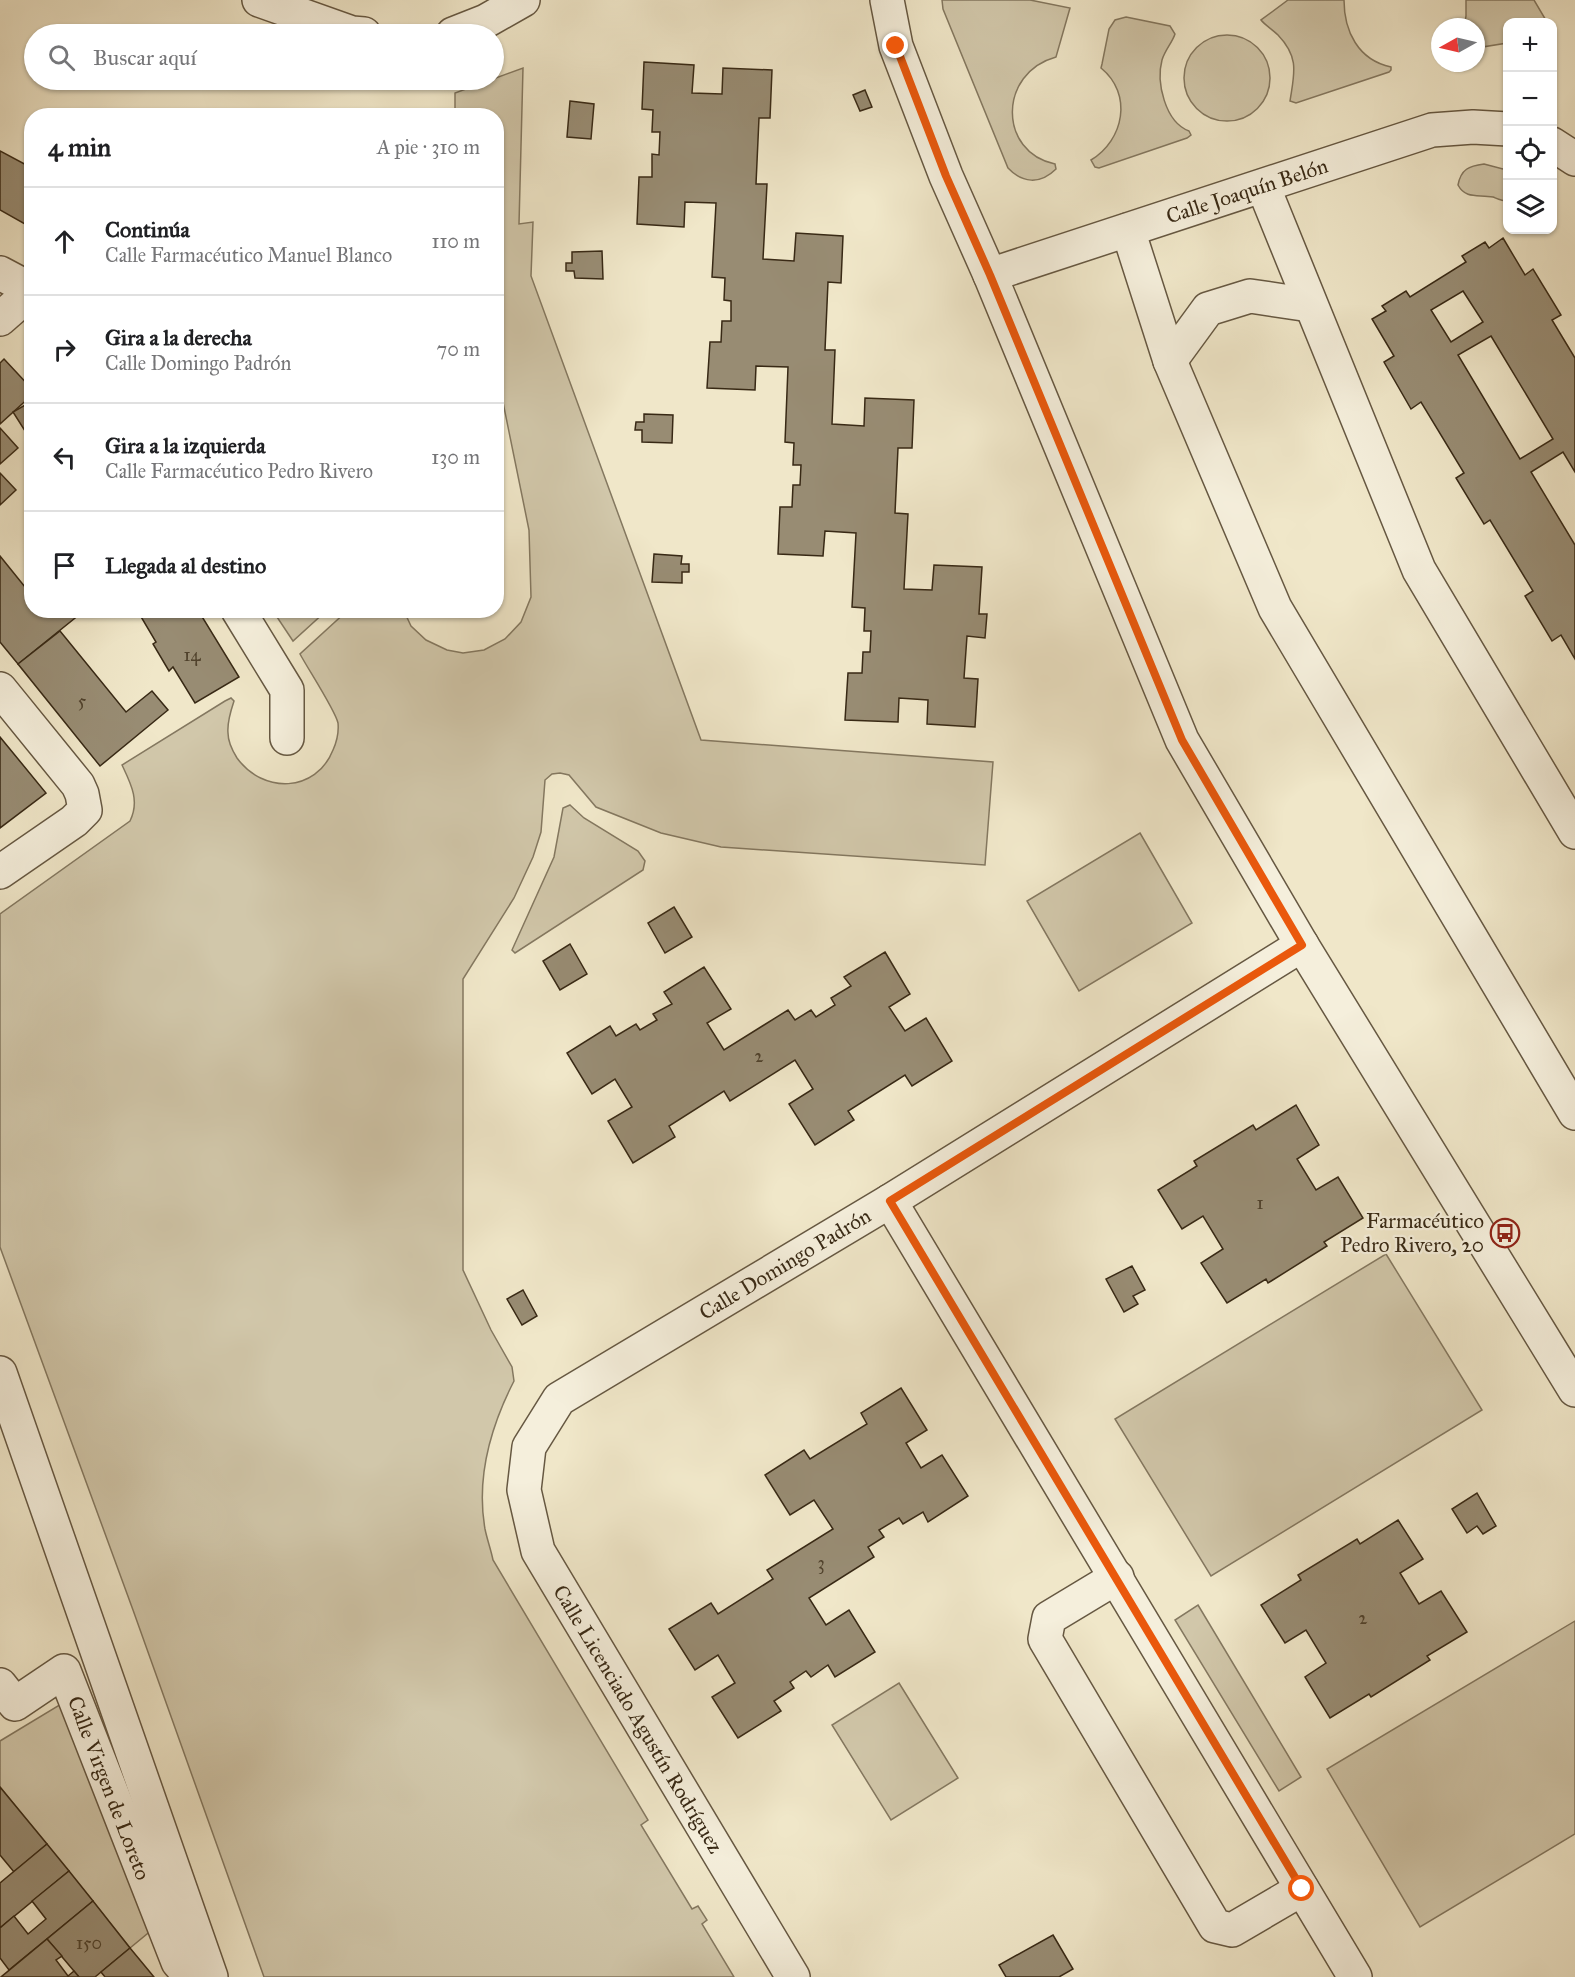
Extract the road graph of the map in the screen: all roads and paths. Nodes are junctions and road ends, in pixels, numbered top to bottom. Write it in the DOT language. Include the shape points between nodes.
graph roads {
  1 [pos="259,0"];
  2 [pos="523,0"];
  3 [pos="863,0"];
  4 [pos="887,0"];
  5 [pos="327,24"];
  6 [pos="478,24"];
  7 [pos="896,46"];
  8 [pos="1503,129"];
  9 [pos="1557,147"];
  10 [pos="1575,159"];
  11 [pos="1263,186"];
  12 [pos="1128,230"];
  13 [pos="0,273"];
  14 [pos="990,275"];
  15 [pos="24,286"];
  16 [pos="24,298"];
  17 [pos="1310,306"];
  18 [pos="0,319"];
  19 [pos="1170,361"];
  20 [pos="243,618"];
  21 [pos="0,689"];
  22 [pos="287,738"];
  23 [pos="1575,832"];
  24 [pos="0,872"];
  25 [pos="1302,945"];
  26 [pos="1575,1113"];
  27 [pos="890,1201"];
  28 [pos="0,1373"];
  29 [pos="1575,1390"];
  30 [pos="529,1447"];
  31 [pos="1117,1577"];
  32 [pos="0,1685"];
  33 [pos="1302,1889"];
  34 [pos="191,1977"];
  35 [pos="211,1977"];
  36 [pos="793,1977"];
  37 [pos="1355,1977"];
  1 -- 5 [label="street"];
  2 -- 6 [label="street"];
  3 -- 7 [label="street"];
  4 -- 7 [label="street"];
  7 -- 14 [label="street" via="946,176"];
  8 -- 11 [label="street, Calle Joaquín Belón" via="1432,130"];
  9 -- 10 [label="street"];
  11 -- 12 [label="street, Calle Joaquín Belón"];
  11 -- 17 [label="street"];
  12 -- 14 [label="street, Calle Joaquín Belón"];
  12 -- 19 [label="street"];
  13 -- 15 [label="street"];
  14 -- 25 [label="street" via="1182,740"];
  16 -- 18 [label="street"];
  17 -- 19 [label="street" via="1250,296 1208,309"];
  17 -- 23 [label="street" via="1419,570"];
  19 -- 26 [label="street" via="1275,608"];
  20 -- 22 [label="street" via="287,690"];
  21 -- 24 [label="street" via="78,785 86,810"];
  25 -- 27 [label="street, Calle Domingo Padrón"];
  25 -- 29 [label="street"];
  27 -- 30 [label="street, Calle Domingo Padrón" via="559,1399"];
  27 -- 31 [label="street"];
  28 -- 35 [label="street"];
  30 -- 36 [label="street, Calle Licenciado Agustín Rodríguez" via="524,1490 538,1551"];
  31 -- 33 [label="street"];
  31 -- 33 [label="street" via="1049,1618 1045,1639 1215,1926 1232,1930"];
  32 -- 34 [label="street, Calle Virgen de Loreto" via="15,1704 63,1671 178,1962"];
  33 -- 37 [label="street"];
}
